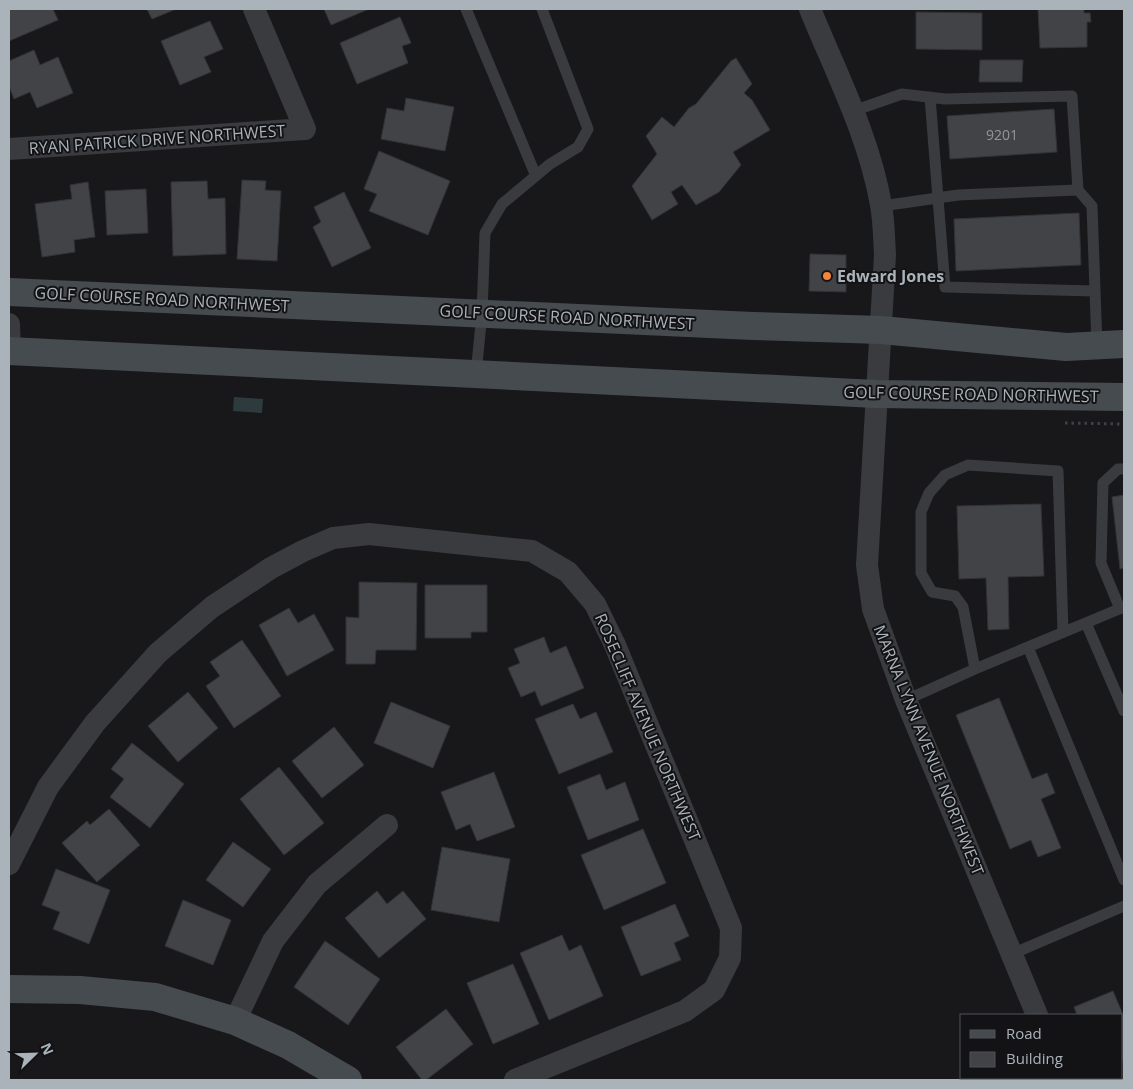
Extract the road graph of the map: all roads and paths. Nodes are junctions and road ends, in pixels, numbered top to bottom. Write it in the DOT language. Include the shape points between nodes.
graph roads {
  1 [pos="254,9"];
  2 [pos="466,9"];
  3 [pos="542,9"];
  4 [pos="817,11"];
  5 [pos="930,97"];
  6 [pos="853,112"];
  7 [pos="9,149"];
  8 [pos="536,176"];
  9 [pos="1078,190"];
  10 [pos="938,198"];
  11 [pos="882,206"];
  12 [pos="1095,291"];
  13 [pos="9,292"];
  14 [pos="482,313"];
  15 [pos="881,330"];
  16 [pos="9,342"];
  17 [pos="1124,344"];
  18 [pos="1097,346"];
  19 [pos="476,374"];
  20 [pos="876,394"];
  21 [pos="1124,397"];
  22 [pos="1121,469"];
  23 [pos="1122,608"];
  24 [pos="1086,623"];
  25 [pos="1063,632"];
  26 [pos="1028,647"];
  27 [pos="975,669"];
  28 [pos="906,700"];
  29 [pos="1124,711"];
  30 [pos="387,825"];
  31 [pos="9,864"];
  32 [pos="1124,880"];
  33 [pos="1124,906"];
  34 [pos="1012,954"];
  35 [pos="9,989"];
  36 [pos="1037,1014"];
  37 [pos="235,1022"];
  38 [pos="348,1080"];
  39 [pos="515,1080"];
  1 -- 7 [label="street, RYAN PATRICK DRIVE NORTHWEST" via="305,129"];
  2 -- 8 [label="lane"];
  3 -- 8 [label="lane" via="588,128 578,147"];
  4 -- 6 [label="street, MARNA LYNN AVENUE NORTHWEST"];
  5 -- 6 [label="lane" via="902,94"];
  5 -- 9 [label="lane" via="1072,96"];
  5 -- 10 [label="lane"];
  6 -- 11 [label="street, MARNA LYNN AVENUE NORTHWEST"];
  8 -- 14 [label="lane" via="502,204 485,233"];
  9 -- 10 [label="lane"];
  9 -- 12 [label="lane" via="1092,206"];
  10 -- 11 [label="lane"];
  10 -- 12 [label="lane" via="945,288"];
  11 -- 15 [label="street, MARNA LYNN AVENUE NORTHWEST" via="885,255"];
  12 -- 18 [label="lane"];
  13 -- 14 [label="main road, GOLF COURSE ROAD NORTHWEST"];
  14 -- 15 [label="main road, GOLF COURSE ROAD NORTHWEST"];
  14 -- 19 [label="lane"];
  15 -- 18 [label="main road, GOLF COURSE ROAD NORTHWEST" via="1066,347"];
  15 -- 20 [label="street, MARNA LYNN AVENUE NORTHWEST"];
  16 -- 19 [label="main road, GOLF COURSE ROAD NORTHWEST"];
  17 -- 18 [label="main road, GOLF COURSE ROAD NORTHWEST"];
  19 -- 20 [label="main road, GOLF COURSE ROAD NORTHWEST"];
  20 -- 21 [label="main road, GOLF COURSE ROAD NORTHWEST"];
  20 -- 28 [label="street, MARNA LYNN AVENUE NORTHWEST" via="867,565 873,609"];
  22 -- 23 [label="lane" via="1103,483 1101,563"];
  23 -- 24 [label="lane"];
  24 -- 25 [label="lane"];
  24 -- 29 [label="lane"];
  25 -- 26 [label="lane"];
  25 -- 27 [label="lane" via="1058,471 968,465 945,475 928,493 921,512 921,573 932,592 955,596 963,607"];
  26 -- 27 [label="lane"];
  26 -- 32 [label="lane"];
  27 -- 28 [label="lane"];
  28 -- 34 [label="street, MARNA LYNN AVENUE NORTHWEST"];
  30 -- 37 [label="street" via="317,884 278,934"];
  31 -- 39 [label="street, ROSECLIFF AVENUE NORTHWEST" via="48,787 101,716 158,653 212,607 271,568 333,538 369,534 532,551 568,572 595,604 615,645 731,928 730,958 714,990 684,1011"];
  33 -- 34 [label="lane"];
  34 -- 36 [label="street, MARNA LYNN AVENUE NORTHWEST"];
  35 -- 37 [label="main road" via="80,990 155,997"];
  37 -- 38 [label="main road" via="288,1046"];
}
